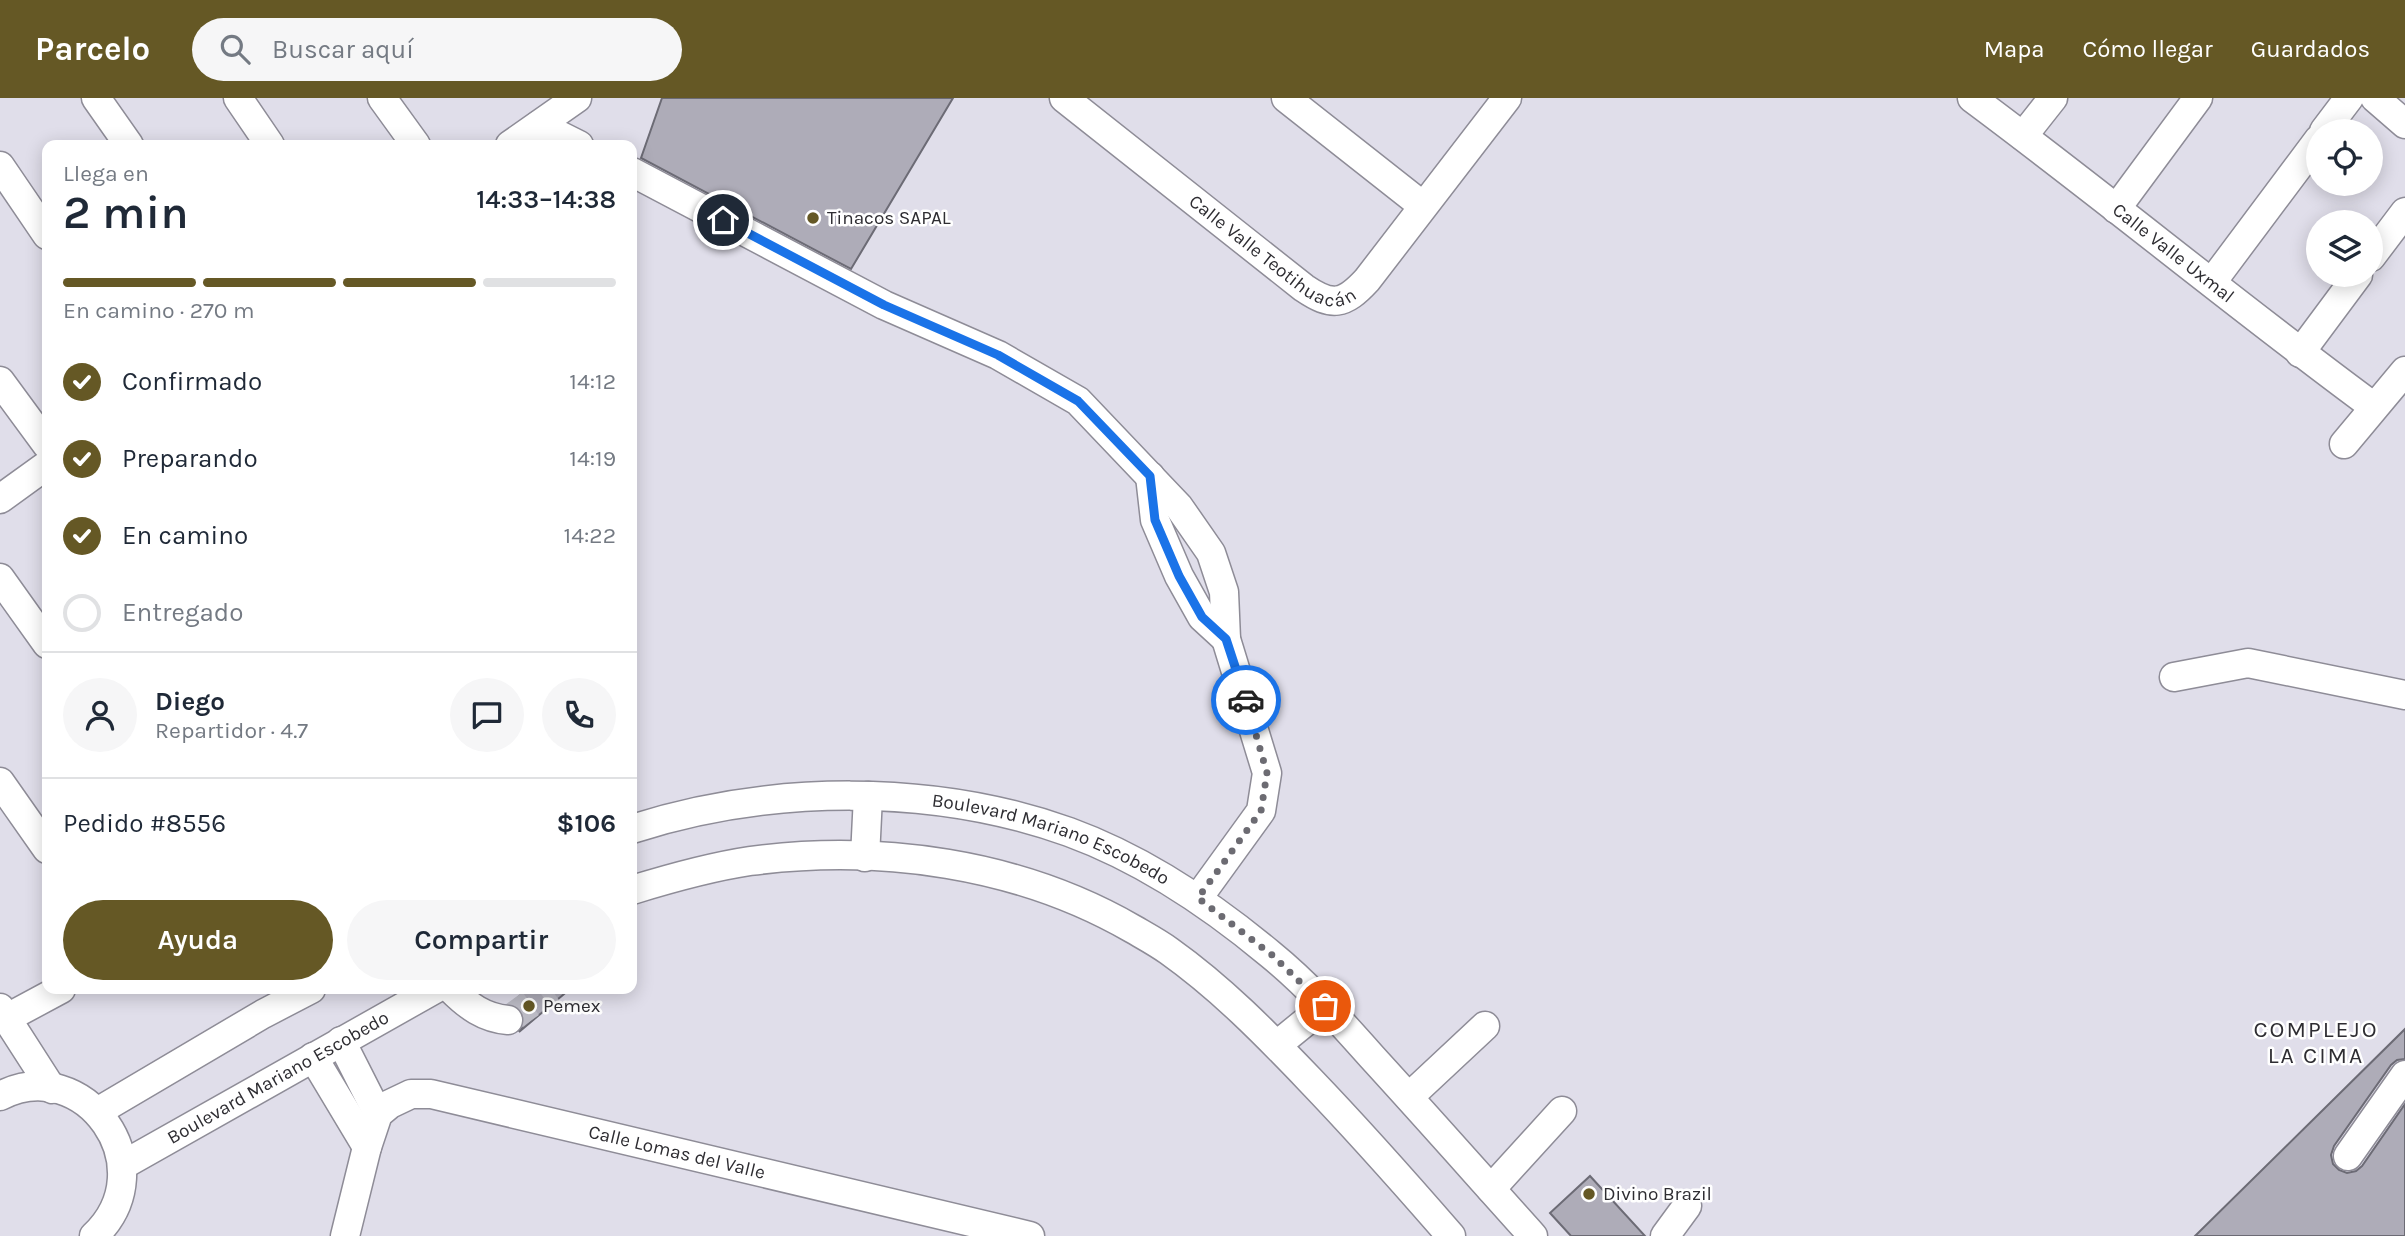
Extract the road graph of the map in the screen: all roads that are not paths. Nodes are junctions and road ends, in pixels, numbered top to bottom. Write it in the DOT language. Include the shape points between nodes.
graph roads {
  1 [pos="96,98"];
  2 [pos="238,98"];
  3 [pos="382,98"];
  4 [pos="577,98"];
  5 [pos="1064,98"];
  6 [pos="1286,98"];
  7 [pos="1972,98"];
  8 [pos="2053,98"];
  9 [pos="2198,98"];
  10 [pos="2349,98"];
  11 [pos="2375,98"];
  12 [pos="1499,101"];
  13 [pos="2333,119"];
  14 [pos="2405,124"];
  15 [pos="540,125"];
  16 [pos="2023,136"];
  17 [pos="125,140"];
  18 [pos="267,140"];
  19 [pos="412,140"];
  20 [pos="518,140"];
  21 [pos="569,140"];
  22 [pos="2306,156"];
  23 [pos="0,166"];
  24 [pos="637,175"];
  25 [pos="1423,206"];
  26 [pos="2116,209"];
  27 [pos="2405,212"];
  28 [pos="42,228"];
  29 [pos="2383,241"];
  30 [pos="2212,282"];
  31 [pos="2349,287"];
  32 [pos="2300,353"];
  33 [pos="2405,371"];
  34 [pos="0,381"];
  35 [pos="2374,407"];
  36 [pos="42,438"];
  37 [pos="2344,444"];
  38 [pos="42,469"];
  39 [pos="1150,476"];
  40 [pos="0,499"];
  41 [pos="0,578"];
  42 [pos="42,637"];
  43 [pos="1226,639"];
  44 [pos="2174,677"];
  45 [pos="2405,695"];
  46 [pos="0,782"];
  47 [pos="868,796"];
  48 [pos="637,827"];
  49 [pos="42,842"];
  50 [pos="865,857"];
  51 [pos="637,889"];
  52 [pos="1198,898"];
  53 [pos="49,994"];
  54 [pos="301,994"];
  55 [pos="426,994"];
  56 [pos="456,994"];
  57 [pos="1325,1006"];
  58 [pos="4,1013"];
  59 [pos="509,1020"];
  60 [pos="1485,1026"];
  61 [pos="341,1041"];
  62 [pos="1277,1045"];
  63 [pos="313,1057"];
  64 [pos="2405,1075"];
  65 [pos="52,1088"];
  66 [pos="0,1096"];
  67 [pos="1409,1097"];
  68 [pos="1562,1111"];
  69 [pos="97,1112"];
  70 [pos="378,1114"];
  71 [pos="367,1147"];
  72 [pos="2348,1156"];
  73 [pos="123,1165"];
  74 [pos="1491,1189"];
  75 [pos="1687,1206"];
  76 [pos="944,1227"];
  77 [pos="94,1236"];
  78 [pos="345,1236"];
  79 [pos="1030,1236"];
  80 [pos="1451,1236"];
  81 [pos="1533,1236"];
  82 [pos="1665,1236"];
  1 -- 17 [label="street"];
  2 -- 18 [label="street"];
  3 -- 19 [label="street"];
  4 -- 15 [label="street"];
  5 -- 25 [label="street, Calle Valle Teotihuacán" via="1325,300 1336,301 1356,292"];
  6 -- 25 [label="street"];
  7 -- 16 [label="street, Calle Valle Uxmal"];
  8 -- 16 [label="street"];
  9 -- 26 [label="street"];
  10 -- 13 [label="street"];
  11 -- 14 [label="street"];
  12 -- 25 [label="street, Calle Valle Teotihuacán"];
  15 -- 20 [label="street"];
  15 -- 21 [label="street"];
  16 -- 26 [label="street, Calle Valle Uxmal"];
  22 -- 30 [label="street"];
  23 -- 28 [label="street"];
  24 -- 39 [label="street" via="884,305 998,355 1078,401"];
  26 -- 30 [label="street, Calle Valle Uxmal"];
  27 -- 29 [label="street"];
  30 -- 32 [label="street, Calle Valle Uxmal"];
  31 -- 32 [label="street"];
  32 -- 35 [label="street, Calle Valle Uxmal"];
  33 -- 35 [label="street"];
  34 -- 36 [label="street"];
  35 -- 37 [label="street"];
  38 -- 40 [label="street"];
  39 -- 43 [label="street" via="1155,520 1179,576 1202,617"];
  39 -- 43 [label="street" via="1212,553 1224,592"];
  41 -- 42 [label="street"];
  43 -- 52 [label="street" via="1267,773 1261,811"];
  44 -- 45 [label="street" via="2248,663"];
  46 -- 49 [label="street"];
  47 -- 48 [label="street, Boulevard Mariano Escobedo" via="738,803"];
  47 -- 50 [label="street"];
  47 -- 52 [label="street, Boulevard Mariano Escobedo" via="1000,813 1069,832 1136,862"];
  50 -- 51 [label="street" via="749,861"];
  50 -- 62 [label="street" via="986,870 1051,889 1108,915 1168,949"];
  52 -- 57 [label="street, Boulevard Mariano Escobedo" via="1272,955"];
  53 -- 58 [label="street"];
  54 -- 69 [label="street"];
  55 -- 61 [label="street, Boulevard Mariano Escobedo"];
  56 -- 59 [label="street" via="484,1015"];
  57 -- 62 [label="street"];
  57 -- 67 [label="street, Boulevard Mariano Escobedo"];
  58 -- 65 [label="street"];
  60 -- 67 [label="street"];
  61 -- 63 [label="street, Boulevard Mariano Escobedo"];
  61 -- 70 [label="street"];
  62 -- 80 [label="street"];
  63 -- 71 [label="street"];
  63 -- 73 [label="street, Boulevard Mariano Escobedo"];
  64 -- 72 [label="street"];
  65 -- 66 [label="street" via="30,1087"];
  65 -- 69 [label="street" via="77,1097"];
  67 -- 74 [label="street, Boulevard Mariano Escobedo"];
  68 -- 74 [label="street"];
  69 -- 73 [label="street" via="110,1127"];
  70 -- 71 [label="street"];
  70 -- 76 [label="street, Calle Lomas del Valle" via="411,1094 431,1094"];
  71 -- 78 [label="street"];
  73 -- 77 [label="street" via="115,1209"];
  74 -- 81 [label="street, Boulevard Mariano Escobedo"];
  75 -- 82 [label="street"];
  76 -- 79 [label="street, Calle Lomas del Valle"];
}
